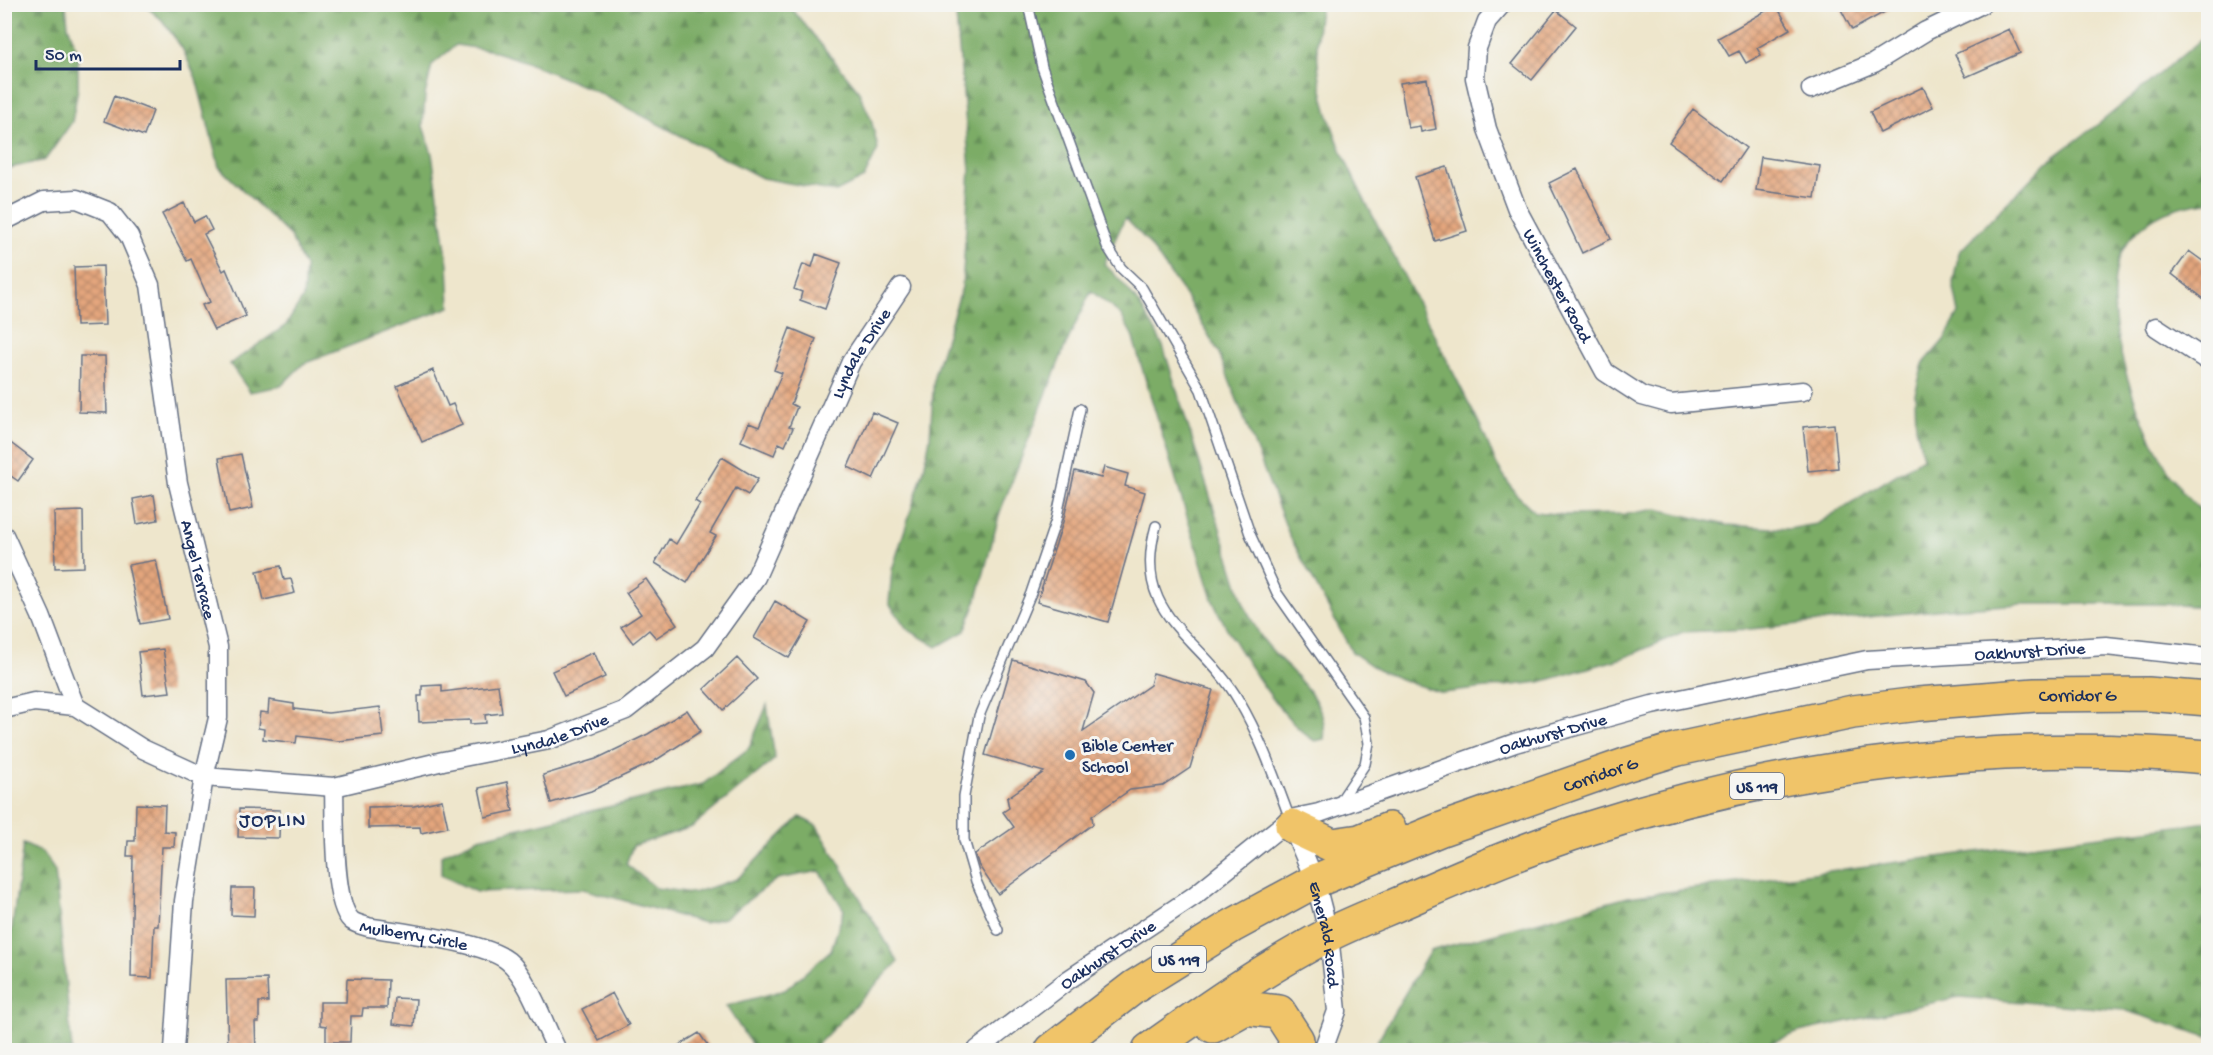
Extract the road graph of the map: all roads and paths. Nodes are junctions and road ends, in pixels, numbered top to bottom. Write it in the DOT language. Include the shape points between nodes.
graph roads {
  1 [pos="1028,4"];
  2 [pos="1502,4"];
  3 [pos="1982,4"];
  4 [pos="1811,89"];
  5 [pos="4,221"];
  6 [pos="901,287"];
  7 [pos="2156,327"];
  8 [pos="2208,361"];
  9 [pos="1803,391"];
  10 [pos="1080,409"];
  11 [pos="1156,526"];
  12 [pos="4,535"];
  13 [pos="2208,657"];
  14 [pos="2208,699"];
  15 [pos="75,706"];
  16 [pos="4,710"];
  17 [pos="2208,757"];
  18 [pos="1625,765"];
  19 [pos="204,777"];
  20 [pos="334,787"];
  21 [pos="1338,805"];
  22 [pos="1291,823"];
  23 [pos="1315,881"];
  24 [pos="998,930"];
  25 [pos="1329,935"];
  26 [pos="1322,1048"];
  27 [pos="174,1050"];
  28 [pos="557,1050"];
  29 [pos="977,1050"];
  30 [pos="1052,1050"];
  31 [pos="1149,1050"];
  32 [pos="1173,1050"];
  33 [pos="1293,1050"];
  1 -- 21 [label="lane" via="1042,67 1107,246 1121,268 1142,288 1201,390 1250,534 1278,593 1364,717 1369,743 1365,764"];
  2 -- 9 [label="street, Winchester Road" via="1487,21 1477,48 1475,78 1487,129 1517,209 1605,372 1642,396 1671,404"];
  3 -- 4 [label="street" via="1926,31 1874,63"];
  5 -- 19 [label="street, Angel Terrace" via="44,201 77,199 110,212 129,236 150,285 178,483 218,647 218,718"];
  6 -- 20 [label="street, Lyndale Drive" via="851,362 756,577 705,648 626,710 549,740"];
  7 -- 8 [label="street"];
  10 -- 24 [label="lane" via="1056,520 1031,593 979,716 964,796 964,840 976,881"];
  11 -- 22 [label="lane" via="1149,551 1150,583 1166,613 1239,700 1267,756"];
  12 -- 15 [label="street" via="41,616"];
  13 -- 21 [label="street, Oakhurst Drive" via="2106,646 1867,660 1652,705 1526,740"];
  14 -- 18 [label="highway, Corridor G / US 119" via="2148,694 2036,694 1864,711 1678,749"];
  15 -- 16 [label="street, Lyndale Drive" via="34,702"];
  15 -- 19 [label="street, Lyndale Drive" via="143,749"];
  17 -- 25 [label="highway, US 119" via="2143,751 2035,752 1933,758 1824,772 1704,797 1591,827 1476,870"];
  18 -- 22 [label="highway" via="1557,775 1447,805 1360,841 1332,845"];
  18 -- 23 [label="highway, Corridor G / US 119" via="1439,830"];
  19 -- 20 [label="street, Lyndale Drive"];
  19 -- 27 [label="street, Angel Terrace" via="184,901"];
  20 -- 28 [label="street, Mulberry Circle" via="336,869 342,906 351,921 486,950 509,961 524,982"];
  21 -- 22 [label="street, Oakhurst Drive"];
  22 -- 23 [label="street, Emerald Road"];
  22 -- 29 [label="street, Oakhurst Drive" via="1194,896 1068,980"];
  23 -- 25 [label="street, Emerald Road"];
  23 -- 30 [label="highway, Corridor G / US 119" via="1232,926 1134,987"];
  25 -- 26 [label="street, Emerald Road" via="1337,1011"];
  25 -- 31 [label="highway, US 119"];
  32 -- 33 [label="highway" via="1245,1008 1279,1012 1297,1040"];
}
